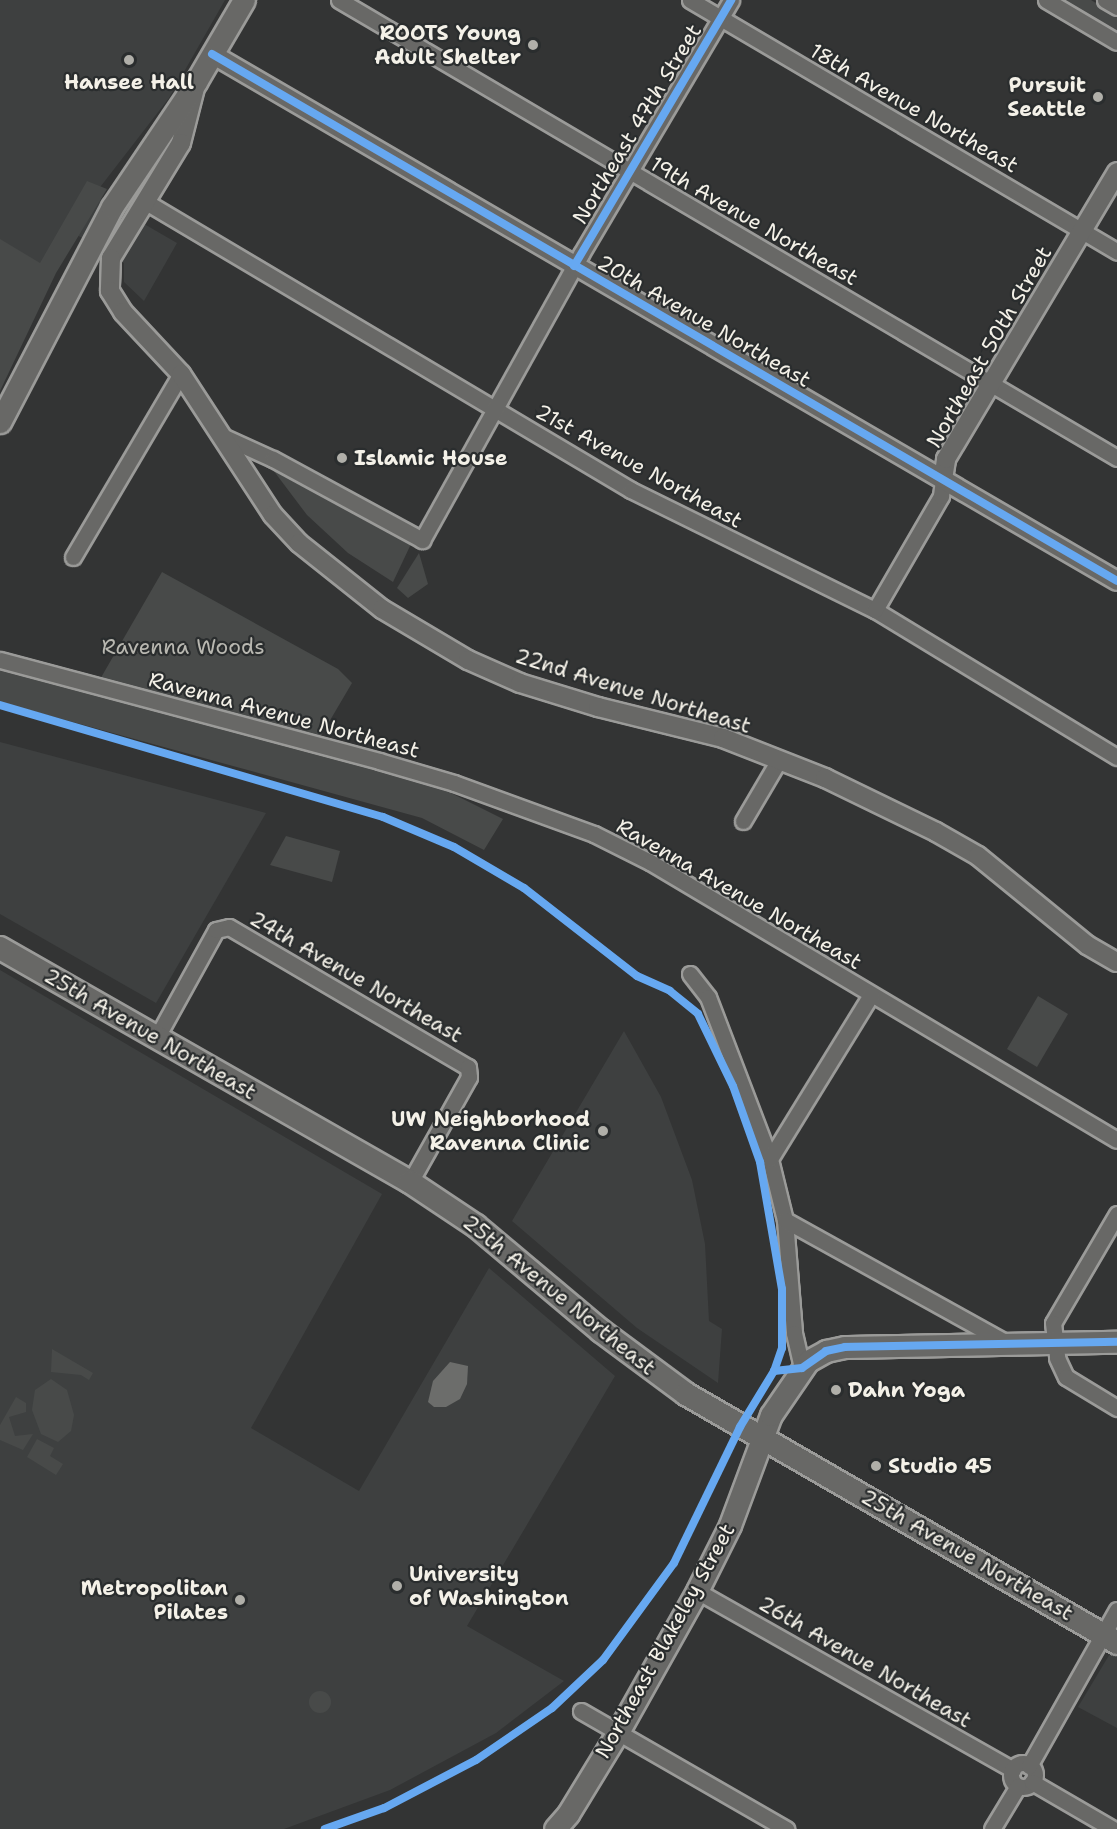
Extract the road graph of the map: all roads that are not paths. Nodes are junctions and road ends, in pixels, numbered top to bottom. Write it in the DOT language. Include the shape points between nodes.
graph roads {
  1 [pos="244,0"];
  2 [pos="339,0"];
  3 [pos="690,0"];
  4 [pos="731,0"];
  5 [pos="1046,0"];
  6 [pos="1105,0"];
  7 [pos="1117,7"];
  8 [pos="720,18"];
  9 [pos="1117,42"];
  10 [pos="213,54"];
  11 [pos="196,82"];
  12 [pos="628,171"];
  13 [pos="1117,172"];
  14 [pos="146,202"];
  15 [pos="1083,231"];
  16 [pos="1117,252"];
  17 [pos="574,267"];
  18 [pos="181,374"];
  19 [pos="991,384"];
  20 [pos="495,410"];
  21 [pos="0,422"];
  22 [pos="220,435"];
  23 [pos="1117,458"];
  24 [pos="943,479"];
  25 [pos="73,557"];
  26 [pos="1117,581"];
  27 [pos="875,610"];
  28 [pos="0,660"];
  29 [pos="1117,757"];
  30 [pos="779,760"];
  31 [pos="743,820"];
  32 [pos="0,948"];
  33 [pos="1117,962"];
  34 [pos="690,974"];
  35 [pos="871,996"];
  36 [pos="157,1037"];
  37 [pos="1117,1140"];
  38 [pos="770,1159"];
  39 [pos="410,1182"];
  40 [pos="1117,1214"];
  41 [pos="785,1220"];
  42 [pos="1055,1342"];
  43 [pos="1117,1342"];
  44 [pos="1007,1344"];
  45 [pos="801,1368"];
  46 [pos="1117,1408"];
  47 [pos="762,1440"];
  48 [pos="697,1591"];
  49 [pos="1117,1610"];
  50 [pos="1110,1639"];
  51 [pos="581,1711"];
  52 [pos="618,1732"];
  53 [pos="1029,1766"];
  54 [pos="1012,1770"];
  55 [pos="1025,1784"];
  56 [pos="763,1823"];
  57 [pos="555,1829"];
  58 [pos="786,1829"];
  59 [pos="992,1829"];
  60 [pos="1113,1829"];
  1 -- 10 [label="main road"];
  2 -- 12 [label="street, 19th Avenue Northeast"];
  3 -- 8 [label="street, 18th Avenue Northeast"];
  4 -- 8 [label="street, Northeast 47th Street"];
  5 -- 9 [label="street"];
  6 -- 7 [label="street"];
  8 -- 12 [label="street, Northeast 47th Street"];
  8 -- 15 [label="street, 18th Avenue Northeast"];
  10 -- 11 [label="main road"];
  10 -- 17 [label="street, 20th Avenue Northeast"];
  11 -- 14 [label="street" via="181,143"];
  11 -- 21 [label="main road" via="75,271"];
  12 -- 17 [label="street, Northeast 47th Street"];
  12 -- 19 [label="street, 19th Avenue Northeast"];
  13 -- 15 [label="street, Northeast 50th Street"];
  14 -- 18 [label="street, 22nd Avenue Northeast" via="114,250 108,281 123,312"];
  14 -- 20 [label="street, 21st Avenue Northeast"];
  15 -- 16 [label="street, 18th Avenue Northeast"];
  15 -- 19 [label="street, Northeast 50th Street"];
  17 -- 20 [label="street, Northeast 47th Street"];
  17 -- 24 [label="street, 20th Avenue Northeast"];
  18 -- 22 [label="street, 22nd Avenue Northeast"];
  18 -- 25 [label="street"];
  19 -- 23 [label="street, 19th Avenue Northeast"];
  19 -- 24 [label="street, Northeast 50th Street" via="946,459"];
  20 -- 22 [label="street, Northeast 47th Street" via="422,540 273,459"];
  20 -- 27 [label="street, 21st Avenue Northeast" via="684,519"];
  22 -- 30 [label="street, 22nd Avenue Northeast" via="273,515 299,543 334,574 424,637 520,683 723,738"];
  24 -- 26 [label="street, 20th Avenue Northeast"];
  24 -- 27 [label="street, Northeast 50th Street" via="941,496"];
  27 -- 29 [label="street, 21st Avenue Northeast"];
  28 -- 35 [label="street, Ravenna Avenue Northeast" via="379,761 583,830 650,862"];
  30 -- 31 [label="street"];
  30 -- 33 [label="street, 22nd Avenue Northeast" via="835,783 978,856 1087,945"];
  32 -- 36 [label="main road, 25th Avenue Northeast"];
  34 -- 38 [label="street" via="712,1005"];
  35 -- 37 [label="street, Ravenna Avenue Northeast"];
  35 -- 38 [label="street"];
  36 -- 39 [label="main road, 25th Avenue Northeast"];
  36 -- 39 [label="street, 24th Avenue Northeast" via="219,927 229,927 470,1070"];
  38 -- 41 [label="street"];
  39 -- 47 [label="main road, 25th Avenue Northeast" via="476,1226 640,1362"];
  40 -- 42 [label="street" via="1053,1323"];
  41 -- 44 [label="street"];
  41 -- 45 [label="street" via="794,1333"];
  42 -- 43 [label="main road"];
  42 -- 44 [label="main road"];
  42 -- 46 [label="street" via="1066,1377"];
  44 -- 45 [label="main road" via="845,1347 826,1351"];
  45 -- 47 [label="main road, Northeast Blakeley Street" via="771,1415"];
  47 -- 48 [label="main road, Northeast Blakeley Street" via="730,1525"];
  47 -- 50 [label="main road, 25th Avenue Northeast"];
  48 -- 52 [label="main road, Northeast Blakeley Street"];
  48 -- 54 [label="street, 26th Avenue Northeast"];
  49 -- 50 [label="street"];
  50 -- 53 [label="street"];
  51 -- 52 [label="street"];
  52 -- 56 [label="street"];
  52 -- 57 [label="main road, Northeast Blakeley Street"];
  53 -- 54 [label="street" via="1020,1764"];
  53 -- 55 [label="street" via="1034,1773"];
  54 -- 55 [label="street" via="1011,1779"];
  55 -- 59 [label="street"];
  55 -- 60 [label="street"];
  56 -- 58 [label="street"];
}
